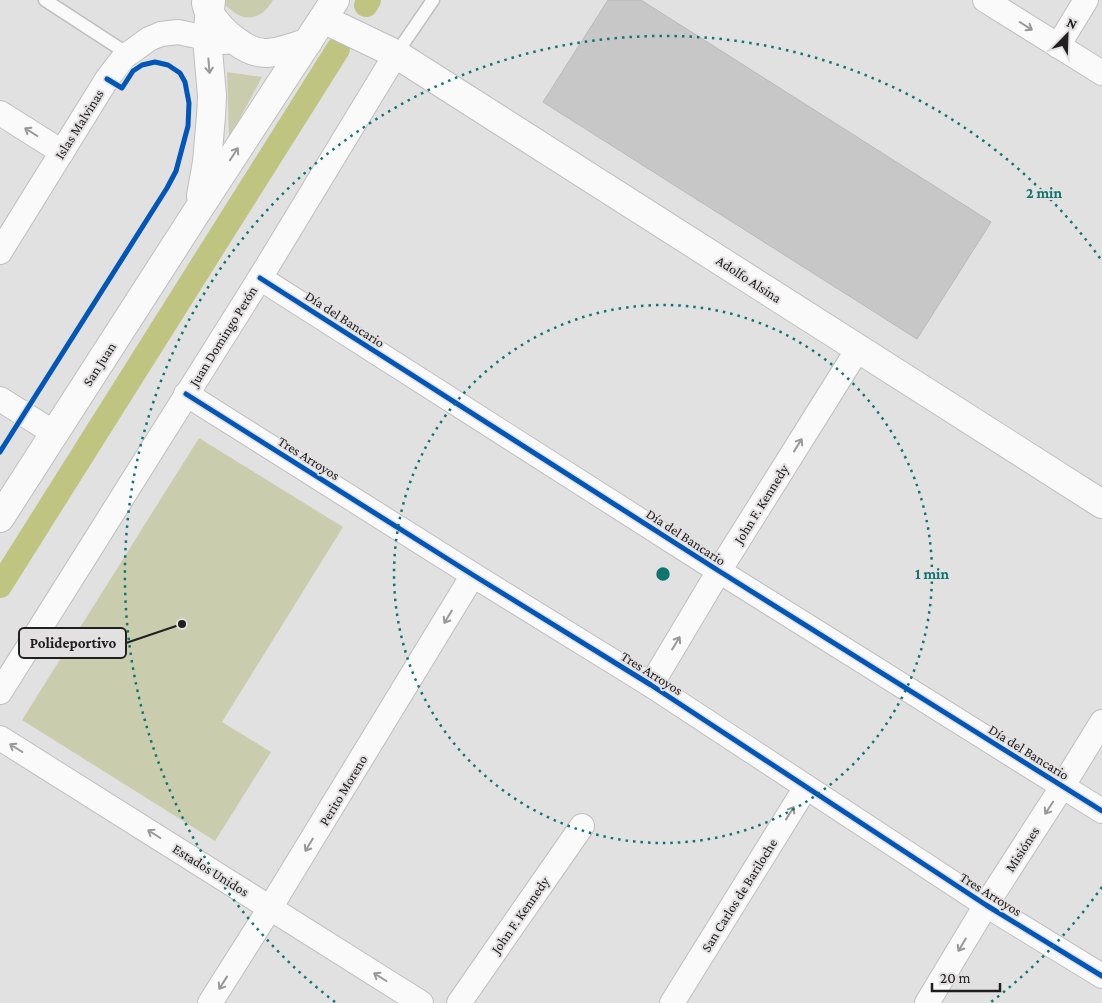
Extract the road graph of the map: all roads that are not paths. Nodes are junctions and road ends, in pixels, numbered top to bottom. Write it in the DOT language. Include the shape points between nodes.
graph roads {
  1 [pos="45,0"];
  2 [pos="433,0"];
  3 [pos="985,0"];
  4 [pos="1086,0"];
  5 [pos="329,9"];
  6 [pos="208,13"];
  7 [pos="308,42"];
  8 [pos="1058,46"];
  9 [pos="128,54"];
  10 [pos="396,54"];
  11 [pos="1102,74"];
  12 [pos="0,113"];
  13 [pos="62,152"];
  14 [pos="198,210"];
  15 [pos="0,252"];
  16 [pos="260,278"];
  17 [pos="858,349"];
  18 [pos="186,394"];
  19 [pos="0,399"];
  20 [pos="54,433"];
  21 [pos="1102,504"];
  22 [pos="0,518"];
  23 [pos="719,571"];
  24 [pos="473,575"];
  25 [pos="650,685"];
  26 [pos="0,692"];
  27 [pos="1102,722"];
  28 [pos="0,738"];
  29 [pos="806,787"];
  30 [pos="1062,787"];
  31 [pos="1102,811"];
  32 [pos="582,826"];
  33 [pos="986,906"];
  34 [pos="270,908"];
  35 [pos="1102,976"];
  36 [pos="210,1003"];
  37 [pos="421,1003"];
  38 [pos="458,1003"];
  39 [pos="672,1003"];
  40 [pos="927,1003"];
  1 -- 9 [label="lane"];
  2 -- 10 [label="lane"];
  3 -- 8 [label="street, one-way"];
  4 -- 8 [label="street"];
  5 -- 7 [label="main road, San Juan"];
  5 -- 10 [label="main road, Adolfo Alsina"];
  6 -- 7 [label="main road" via="226,33 246,48 264,53"];
  6 -- 9 [label="street, Islas Malvinas" via="178,32 149,39"];
  6 -- 14 [label="main road, San Juan, one-way" via="211,124"];
  14 -- 7 [label="main road, San Juan, one-way"];
  8 -- 11 [label="street"];
  9 -- 13 [label="street, Islas Malvinas" via="107,79"];
  10 -- 16 [label="street, Juan Domingo Perón"];
  10 -- 17 [label="main road, Adolfo Alsina"];
  13 -- 12 [label="street, one-way"];
  13 -- 15 [label="street, Islas Malvinas"];
  14 -- 20 [label="main road, San Juan"];
  16 -- 18 [label="street, Juan Domingo Perón"];
  16 -- 23 [label="street, Día del Bancario"];
  17 -- 21 [label="main road, Adolfo Alsina"];
  23 -- 17 [label="street, John F. Kennedy, one-way"];
  18 -- 24 [label="street, Tres Arroyos"];
  18 -- 26 [label="street, Juan Domingo Perón"];
  19 -- 20 [label="street"];
  20 -- 22 [label="main road, San Juan"];
  25 -- 23 [label="street, John F. Kennedy, one-way"];
  23 -- 30 [label="street, Día del Bancario"];
  24 -- 25 [label="street, Tres Arroyos"];
  24 -- 34 [label="street, Perito Moreno, one-way"];
  25 -- 29 [label="street, Tres Arroyos"];
  27 -- 30 [label="street, Misiónes"];
  34 -- 28 [label="street, Estados Unidos, one-way"];
  29 -- 33 [label="street, Tres Arroyos"];
  39 -- 29 [label="street, San Carlos de Bariloche, one-way"];
  30 -- 31 [label="street, Día del Bancario"];
  30 -- 33 [label="street, Misiónes, one-way"];
  32 -- 38 [label="street, John F. Kennedy"];
  33 -- 35 [label="street, Tres Arroyos"];
  33 -- 40 [label="street, Misiónes, one-way"];
  34 -- 36 [label="street, Perito Moreno, one-way"];
  37 -- 34 [label="street, Estados Unidos, one-way"];
}
